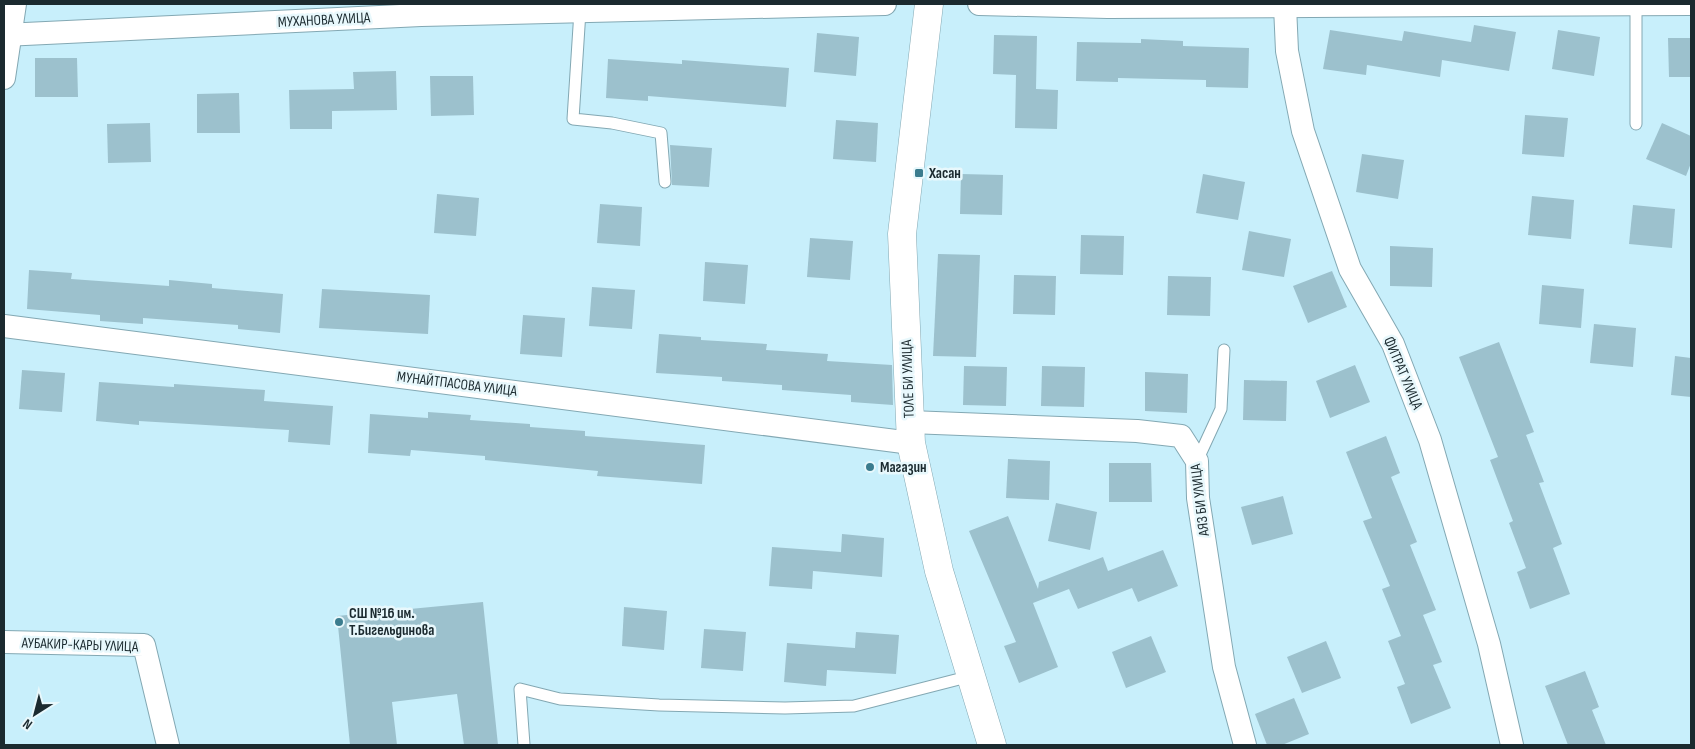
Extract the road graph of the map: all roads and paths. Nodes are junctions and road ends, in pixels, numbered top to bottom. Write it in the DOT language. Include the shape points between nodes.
graph roads {
  1 [pos="15,4"];
  2 [pos="885,4"];
  3 [pos="929,4"];
  4 [pos="979,4"];
  5 [pos="1636,4"];
  6 [pos="1691,4"];
  7 [pos="1240,5"];
  8 [pos="1285,6"];
  9 [pos="529,8"];
  10 [pos="580,11"];
  11 [pos="6,35"];
  12 [pos="4,78"];
  13 [pos="1636,124"];
  14 [pos="666,182"];
  15 [pos="4,326"];
  16 [pos="1224,350"];
  17 [pos="910,432"];
  18 [pos="1198,461"];
  19 [pos="4,642"];
  20 [pos="971,676"];
  21 [pos="168,745"];
  22 [pos="524,745"];
  23 [pos="992,745"];
  24 [pos="1245,745"];
  25 [pos="1512,745"];
  1 -- 11 [label="street"];
  2 -- 10 [label="street, МУХАНОВА УЛИЦА"];
  3 -- 17 [label="street, ТОЛЕ БИ УЛИЦА" via="902,234"];
  4 -- 7 [label="street"];
  5 -- 6 [label="street"];
  5 -- 8 [label="street"];
  5 -- 13 [label="lane"];
  7 -- 8 [label="street"];
  8 -- 25 [label="street, ФИТРАТ УЛИЦА" via="1287,52 1303,131 1350,270 1393,344 1430,440 1489,644"];
  9 -- 10 [label="street, МУХАНОВА УЛИЦА"];
  9 -- 11 [label="street, МУХАНОВА УЛИЦА"];
  10 -- 14 [label="lane" via="573,119 661,133"];
  11 -- 12 [label="street"];
  15 -- 17 [label="street, МУНАЙТПАСОВА УЛИЦА"];
  16 -- 18 [label="lane" via="1221,409"];
  17 -- 18 [label="street, АЯЗ БИ УЛИЦА" via="1137,431 1181,436"];
  17 -- 20 [label="street, ТОЛЕ БИ УЛИЦА" via="939,571"];
  18 -- 24 [label="street, АЯЗ БИ УЛИЦА" via="1198,498 1224,667"];
  19 -- 21 [label="street, АУБАКИР-КАРЫ УЛИЦА" via="144,646"];
  20 -- 22 [label="lane" via="854,706 785,708 560,699 520,689"];
  20 -- 23 [label="street, ТОЛЕ БИ УЛИЦА"];
}
